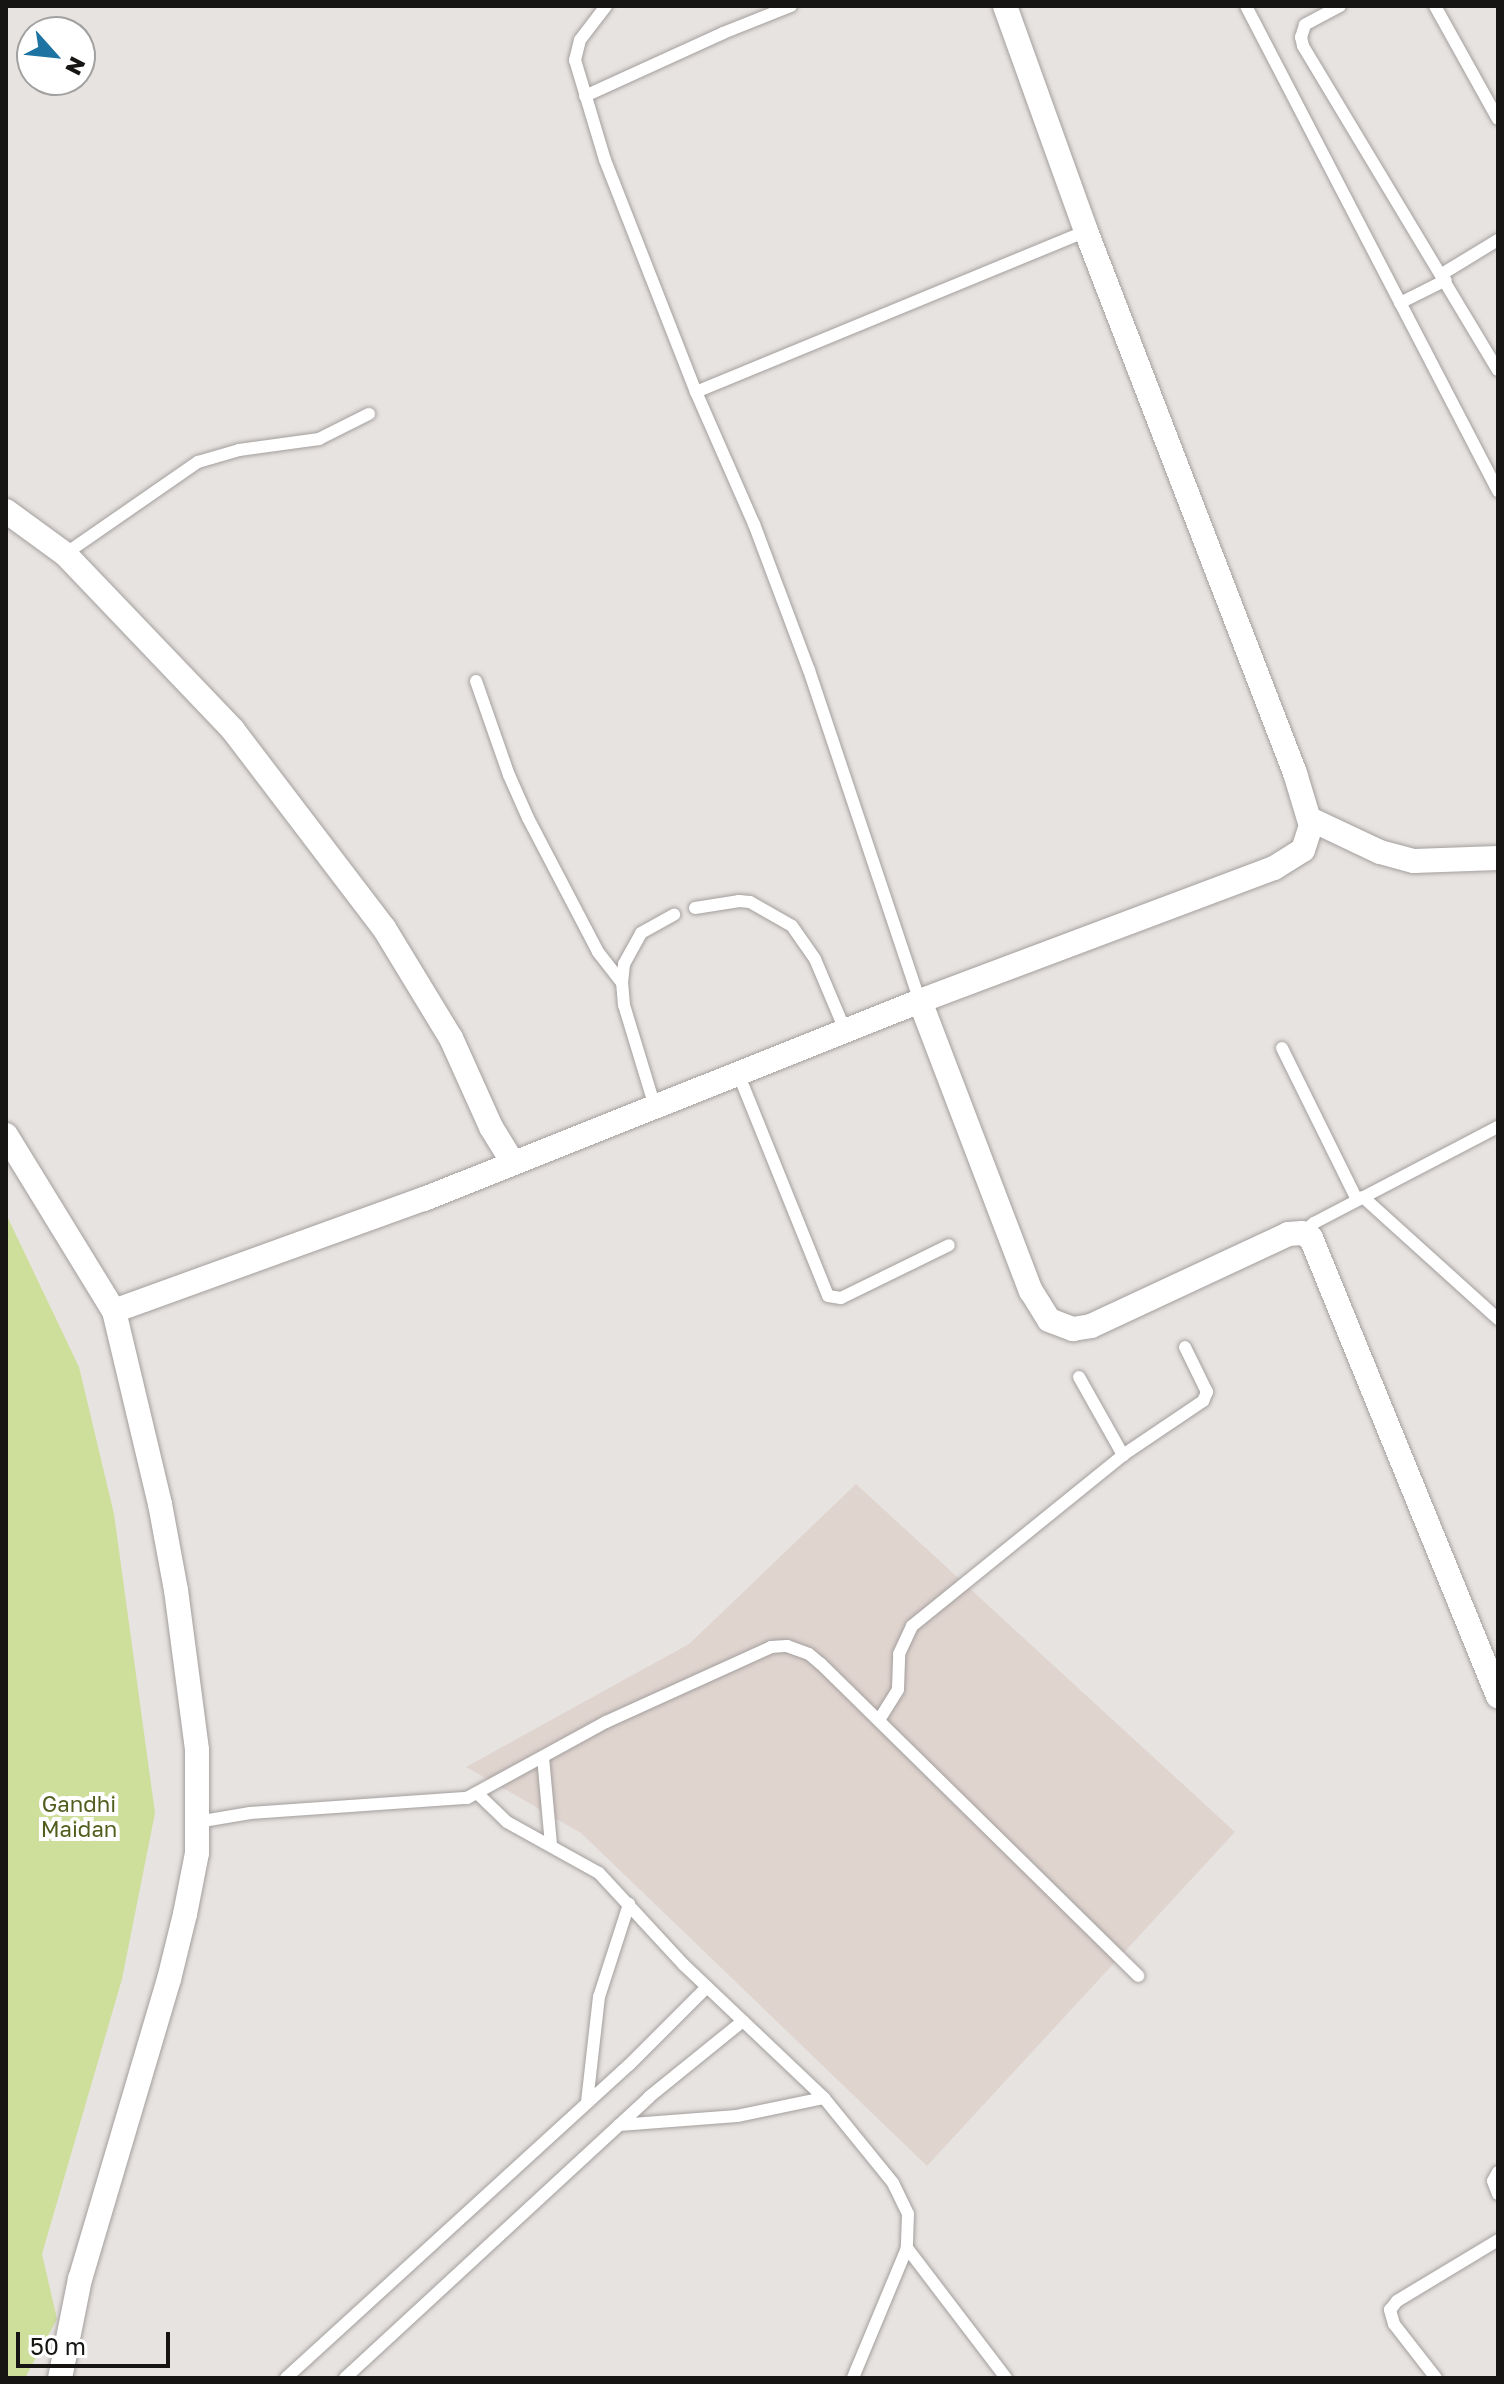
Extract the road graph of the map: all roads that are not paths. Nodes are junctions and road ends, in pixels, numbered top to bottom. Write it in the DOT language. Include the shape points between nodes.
graph roads {
  1 [pos="606,6"];
  2 [pos="791,6"];
  3 [pos="1005,6"];
  4 [pos="1246,6"];
  5 [pos="1340,6"];
  6 [pos="1435,6"];
  7 [pos="585,96"];
  8 [pos="1498,119"];
  9 [pos="1086,231"];
  10 [pos="1498,240"];
  11 [pos="1444,277"];
  12 [pos="1400,303"];
  13 [pos="1498,370"];
  14 [pos="696,392"];
  15 [pos="369,414"];
  16 [pos="1498,491"];
  17 [pos="6,511"];
  18 [pos="65,554"];
  19 [pos="476,681"];
  20 [pos="1310,819"];
  21 [pos="1498,858"];
  22 [pos="695,908"];
  23 [pos="674,915"];
  24 [pos="622,983"];
  25 [pos="920,1001"];
  26 [pos="845,1030"];
  27 [pos="1282,1048"];
  28 [pos="738,1073"];
  29 [pos="655,1107"];
  30 [pos="1498,1127"];
  31 [pos="6,1135"];
  32 [pos="513,1163"];
  33 [pos="1360,1198"];
  34 [pos="1302,1233"];
  35 [pos="949,1245"];
  36 [pos="114,1311"];
  37 [pos="1498,1319"];
  38 [pos="1185,1347"];
  39 [pos="1079,1377"];
  40 [pos="1123,1455"];
  41 [pos="1491,1658"];
  42 [pos="1498,1696"];
  43 [pos="879,1720"];
  44 [pos="543,1757"];
  45 [pos="478,1794"];
  46 [pos="197,1822"];
  47 [pos="551,1845"];
  48 [pos="629,1904"];
  49 [pos="1139,1976"];
  50 [pos="707,1987"];
  51 [pos="743,2021"];
  52 [pos="824,2098"];
  53 [pos="587,2102"];
  54 [pos="619,2125"];
  55 [pos="1498,2172"];
  56 [pos="1498,2194"];
  57 [pos="1498,2240"];
  58 [pos="907,2248"];
  59 [pos="60,2378"];
  60 [pos="286,2378"];
  61 [pos="345,2378"];
  62 [pos="853,2378"];
  63 [pos="1006,2378"];
  64 [pos="1436,2378"];
  1 -- 7 [label="lane" via="576,50"];
  2 -- 7 [label="lane"];
  3 -- 9 [label="street"];
  4 -- 12 [label="lane"];
  5 -- 11 [label="lane" via="1305,25 1303,46"];
  6 -- 8 [label="lane"];
  7 -- 14 [label="lane"];
  9 -- 14 [label="lane"];
  9 -- 20 [label="street"];
  10 -- 11 [label="lane"];
  11 -- 12 [label="lane"];
  11 -- 13 [label="lane"];
  12 -- 16 [label="lane"];
  14 -- 25 [label="lane" via="754,524 809,670"];
  15 -- 18 [label="lane" via="319,439 239,450 198,462"];
  17 -- 18 [label="street"];
  18 -- 32 [label="street" via="233,730 384,928 451,1038"];
  19 -- 24 [label="lane" via="528,818 598,952"];
  20 -- 21 [label="street" via="1380,852 1414,861"];
  20 -- 25 [label="street" via="1303,850 1274,868"];
  22 -- 26 [label="lane" via="750,902 792,926 815,959"];
  23 -- 24 [label="lane" via="641,933 624,964"];
  24 -- 29 [label="lane"];
  25 -- 26 [label="street"];
  25 -- 34 [label="street" via="1031,1291 1049,1320 1073,1329 1091,1326 1288,1234"];
  26 -- 28 [label="street"];
  27 -- 33 [label="lane"];
  28 -- 29 [label="street"];
  28 -- 35 [label="lane" via="828,1296 841,1298"];
  29 -- 32 [label="street"];
  30 -- 33 [label="lane"];
  31 -- 36 [label="street"];
  32 -- 36 [label="street"];
  33 -- 34 [label="lane"];
  33 -- 37 [label="lane"];
  34 -- 41 [label="street" via="1315,1245"];
  36 -- 46 [label="street" via="176,1590 193,1704"];
  38 -- 40 [label="lane" via="1206,1398"];
  39 -- 40 [label="lane"];
  40 -- 43 [label="lane" via="912,1626 899,1654 898,1689"];
  41 -- 42 [label="street"];
  43 -- 44 [label="lane" via="809,1654 771,1647 606,1722"];
  43 -- 49 [label="lane"];
  44 -- 45 [label="lane"];
  44 -- 47 [label="lane"];
  45 -- 46 [label="lane" via="446,1803 250,1813"];
  45 -- 47 [label="lane" via="507,1822"];
  46 -- 59 [label="street" via="197,1853 169,1979 80,2279"];
  47 -- 48 [label="lane" via="599,1873"];
  48 -- 50 [label="lane"];
  48 -- 53 [label="lane" via="599,1997"];
  50 -- 51 [label="lane"];
  50 -- 53 [label="lane"];
  51 -- 52 [label="lane"];
  51 -- 54 [label="lane"];
  52 -- 54 [label="lane" via="737,2116"];
  52 -- 58 [label="lane" via="905,2202"];
  53 -- 60 [label="lane"];
  54 -- 61 [label="lane"];
  55 -- 56 [label="lane" via="1493,2181"];
  57 -- 64 [label="lane" via="1391,2307 1391,2320"];
  58 -- 62 [label="lane"];
  58 -- 63 [label="lane"];
}
